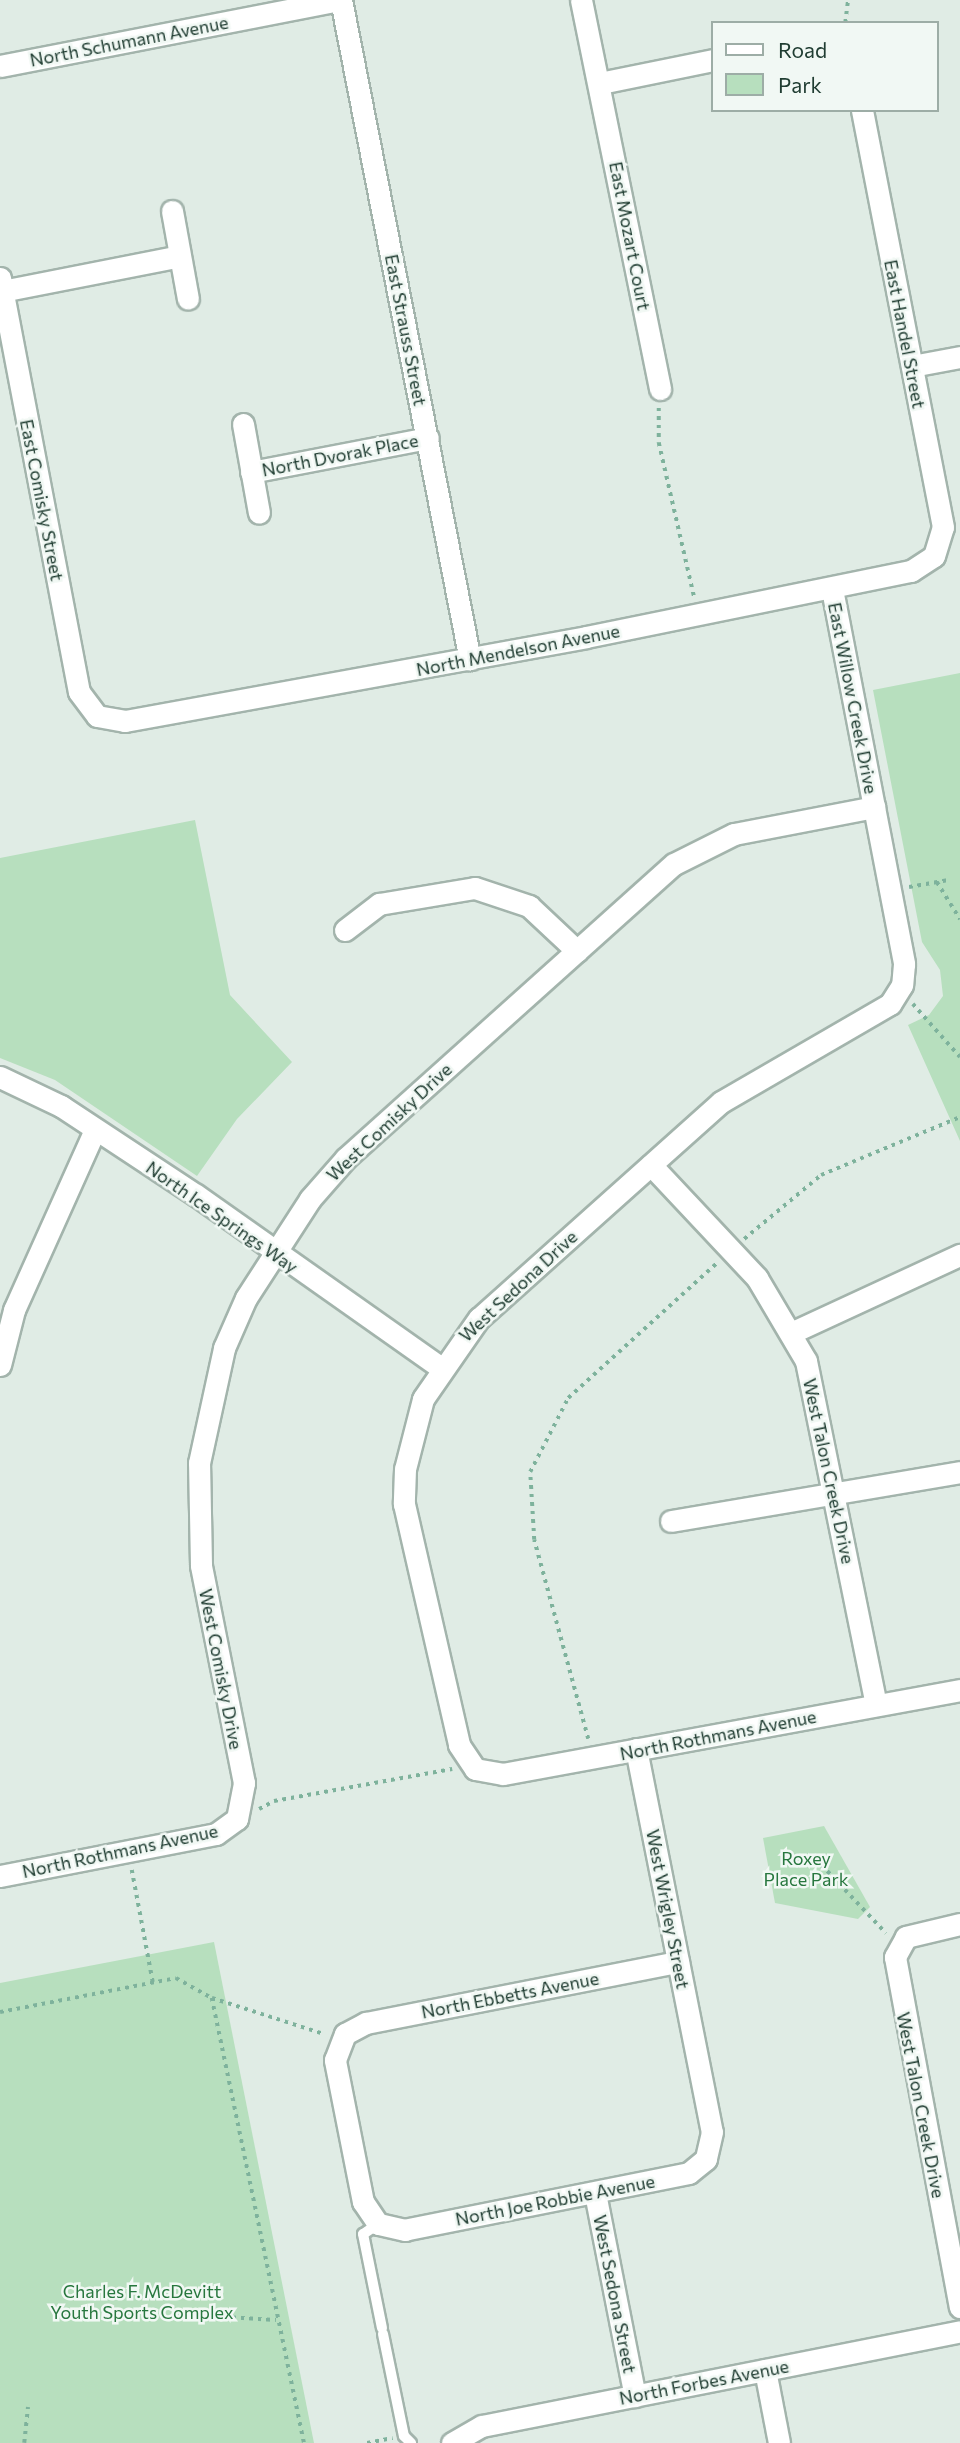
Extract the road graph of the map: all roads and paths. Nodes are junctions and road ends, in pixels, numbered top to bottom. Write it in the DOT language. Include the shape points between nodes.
graph roads {
  1 [pos="341,0"];
  2 [pos="581,0"];
  3 [pos="848,0"];
  4 [pos="845,21"];
  5 [pos="712,60"];
  6 [pos="0,66"];
  7 [pos="600,83"];
  8 [pos="862,112"];
  9 [pos="172,211"];
  10 [pos="180,257"];
  11 [pos="1,284"];
  12 [pos="188,299"];
  13 [pos="960,357"];
  14 [pos="912,366"];
  15 [pos="660,389"];
  16 [pos="243,424"];
  17 [pos="428,438"];
  18 [pos="251,472"];
  19 [pos="259,513"];
  20 [pos="934,556"];
  21 [pos="832,589"];
  22 [pos="698,615"];
  23 [pos="470,660"];
  24 [pos="97,716"];
  25 [pos="874,807"];
  26 [pos="948,880"];
  27 [pos="937,882"];
  28 [pos="907,887"];
  29 [pos="960,919"];
  30 [pos="345,930"];
  31 [pos="577,951"];
  32 [pos="902,985"];
  33 [pos="922,1018"];
  34 [pos="960,1057"];
  35 [pos="0,1077"];
  36 [pos="960,1117"];
  37 [pos="95,1130"];
  38 [pos="651,1165"];
  39 [pos="745,1238"];
  40 [pos="272,1253"];
  41 [pos="960,1255"];
  42 [pos="724,1257"];
  43 [pos="793,1332"];
  44 [pos="0,1365"];
  45 [pos="440,1367"];
  46 [pos="960,1472"];
  47 [pos="835,1497"];
  48 [pos="671,1521"];
  49 [pos="960,1689"];
  50 [pos="876,1705"];
  51 [pos="636,1749"];
  52 [pos="593,1758"];
  53 [pos="475,1769"];
  54 [pos="237,1819"];
  55 [pos="128,1851"];
  56 [pos="816,1859"];
  57 [pos="0,1876"];
  58 [pos="960,1924"];
  59 [pos="897,1945"];
  60 [pos="678,1962"];
  61 [pos="153,1982"];
  62 [pos="212,1998"];
  63 [pos="0,2012"];
  64 [pos="344,2037"];
  65 [pos="699,2067"];
  66 [pos="594,2193"];
  67 [pos="378,2224"];
  68 [pos="960,2307"];
  69 [pos="224,2316"];
  70 [pos="276,2320"];
  71 [pos="960,2331"];
  72 [pos="765,2370"];
  73 [pos="635,2396"];
  74 [pos="28,2407"];
  75 [pos="407,2439"];
  76 [pos="24,2443"];
  77 [pos="304,2443"];
  78 [pos="367,2443"];
  79 [pos="452,2443"];
  80 [pos="779,2443"];
  1 -- 6 [label="street, North Schumann Avenue"];
  1 -- 17 [label="street, East Strauss Street"];
  2 -- 7 [label="street, East Mozart Court"];
  3 -- 4 [label="path"];
  5 -- 7 [label="street"];
  7 -- 15 [label="street, East Mozart Court"];
  8 -- 14 [label="street, East Handel Street"];
  9 -- 10 [label="street"];
  10 -- 11 [label="street"];
  10 -- 12 [label="street"];
  11 -- 24 [label="street, East Comisky Street" via="79,692"];
  13 -- 14 [label="street"];
  14 -- 20 [label="street, East Handel Street" via="943,527"];
  15 -- 22 [label="path" via="659,443"];
  16 -- 18 [label="street, North Dvorak Place"];
  17 -- 18 [label="street, North Dvorak Place"];
  17 -- 23 [label="street, East Strauss Street"];
  18 -- 19 [label="street, North Dvorak Place"];
  20 -- 21 [label="street, North Mendelson Avenue" via="911,571"];
  21 -- 22 [label="street, North Mendelson Avenue"];
  21 -- 25 [label="street, East Willow Creek Drive"];
  22 -- 23 [label="street, North Mendelson Avenue"];
  23 -- 24 [label="street, North Mendelson Avenue" via="125,721"];
  25 -- 31 [label="street, West Comisky Drive" via="701,845"];
  25 -- 32 [label="street, East Willow Creek Drive" via="904,964"];
  26 -- 27 [label="path"];
  27 -- 28 [label="path"];
  27 -- 29 [label="path"];
  30 -- 31 [label="street" via="379,904 475,888 529,906"];
  31 -- 40 [label="street, West Comisky Drive" via="346,1158"];
  32 -- 38 [label="street, West Sedona Drive" via="890,1004 739,1088"];
  33 -- 34 [label="path"];
  35 -- 37 [label="street, North Ice Springs Way" via="30,1088"];
  36 -- 39 [label="path" via="821,1175"];
  37 -- 40 [label="street, North Ice Springs Way"];
  37 -- 44 [label="street" via="14,1310"];
  38 -- 43 [label="street, West Talon Creek Drive" via="757,1278"];
  38 -- 45 [label="street, West Sedona Drive" via="480,1318"];
  40 -- 45 [label="street, North Ice Springs Way"];
  40 -- 54 [label="street, West Comisky Drive" via="224,1348 199,1463 201,1565 244,1783"];
  41 -- 43 [label="street"];
  42 -- 52 [label="path" via="568,1398 530,1472 534,1540"];
  43 -- 47 [label="street, West Talon Creek Drive" via="816,1400"];
  45 -- 53 [label="street, West Sedona Drive" via="411,1433 404,1504 458,1745"];
  46 -- 47 [label="street"];
  47 -- 48 [label="street"];
  47 -- 50 [label="street, West Talon Creek Drive"];
  49 -- 50 [label="street, North Rothmans Avenue"];
  50 -- 51 [label="street, North Rothmans Avenue"];
  51 -- 52 [label="street, North Rothmans Avenue"];
  51 -- 60 [label="street, West Wrigley Street"];
  52 -- 53 [label="street, North Rothmans Avenue" via="503,1774"];
  53 -- 54 [label="path" via="438,1769 274,1801"];
  54 -- 55 [label="street, North Rothmans Avenue" via="216,1834"];
  55 -- 57 [label="street, North Rothmans Avenue"];
  55 -- 61 [label="path"];
  56 -- 59 [label="path"];
  58 -- 59 [label="street" via="916,1933"];
  59 -- 68 [label="street, West Talon Creek Drive" via="895,1969"];
  60 -- 64 [label="street, North Ebbetts Avenue" via="366,2023"];
  60 -- 65 [label="street, West Wrigley Street"];
  61 -- 62 [label="path" via="176,1978"];
  61 -- 63 [label="path"];
  62 -- 64 [label="path"];
  62 -- 70 [label="path"];
  64 -- 67 [label="street" via="335,2060 363,2202"];
  65 -- 66 [label="street, North Joe Robbie Avenue" via="712,2132 706,2159 689,2173"];
  66 -- 67 [label="street, North Joe Robbie Avenue" via="405,2230"];
  66 -- 73 [label="street, West Sedona Street"];
  67 -- 75 [label="lane" via="363,2234"];
  69 -- 70 [label="path"];
  70 -- 77 [label="path"];
  71 -- 72 [label="street, North Forbes Avenue"];
  72 -- 73 [label="street, North Forbes Avenue"];
  72 -- 80 [label="street"];
  73 -- 79 [label="street, North Forbes Avenue" via="482,2426"];
  74 -- 76 [label="path"];
  75 -- 78 [label="path"];
}
